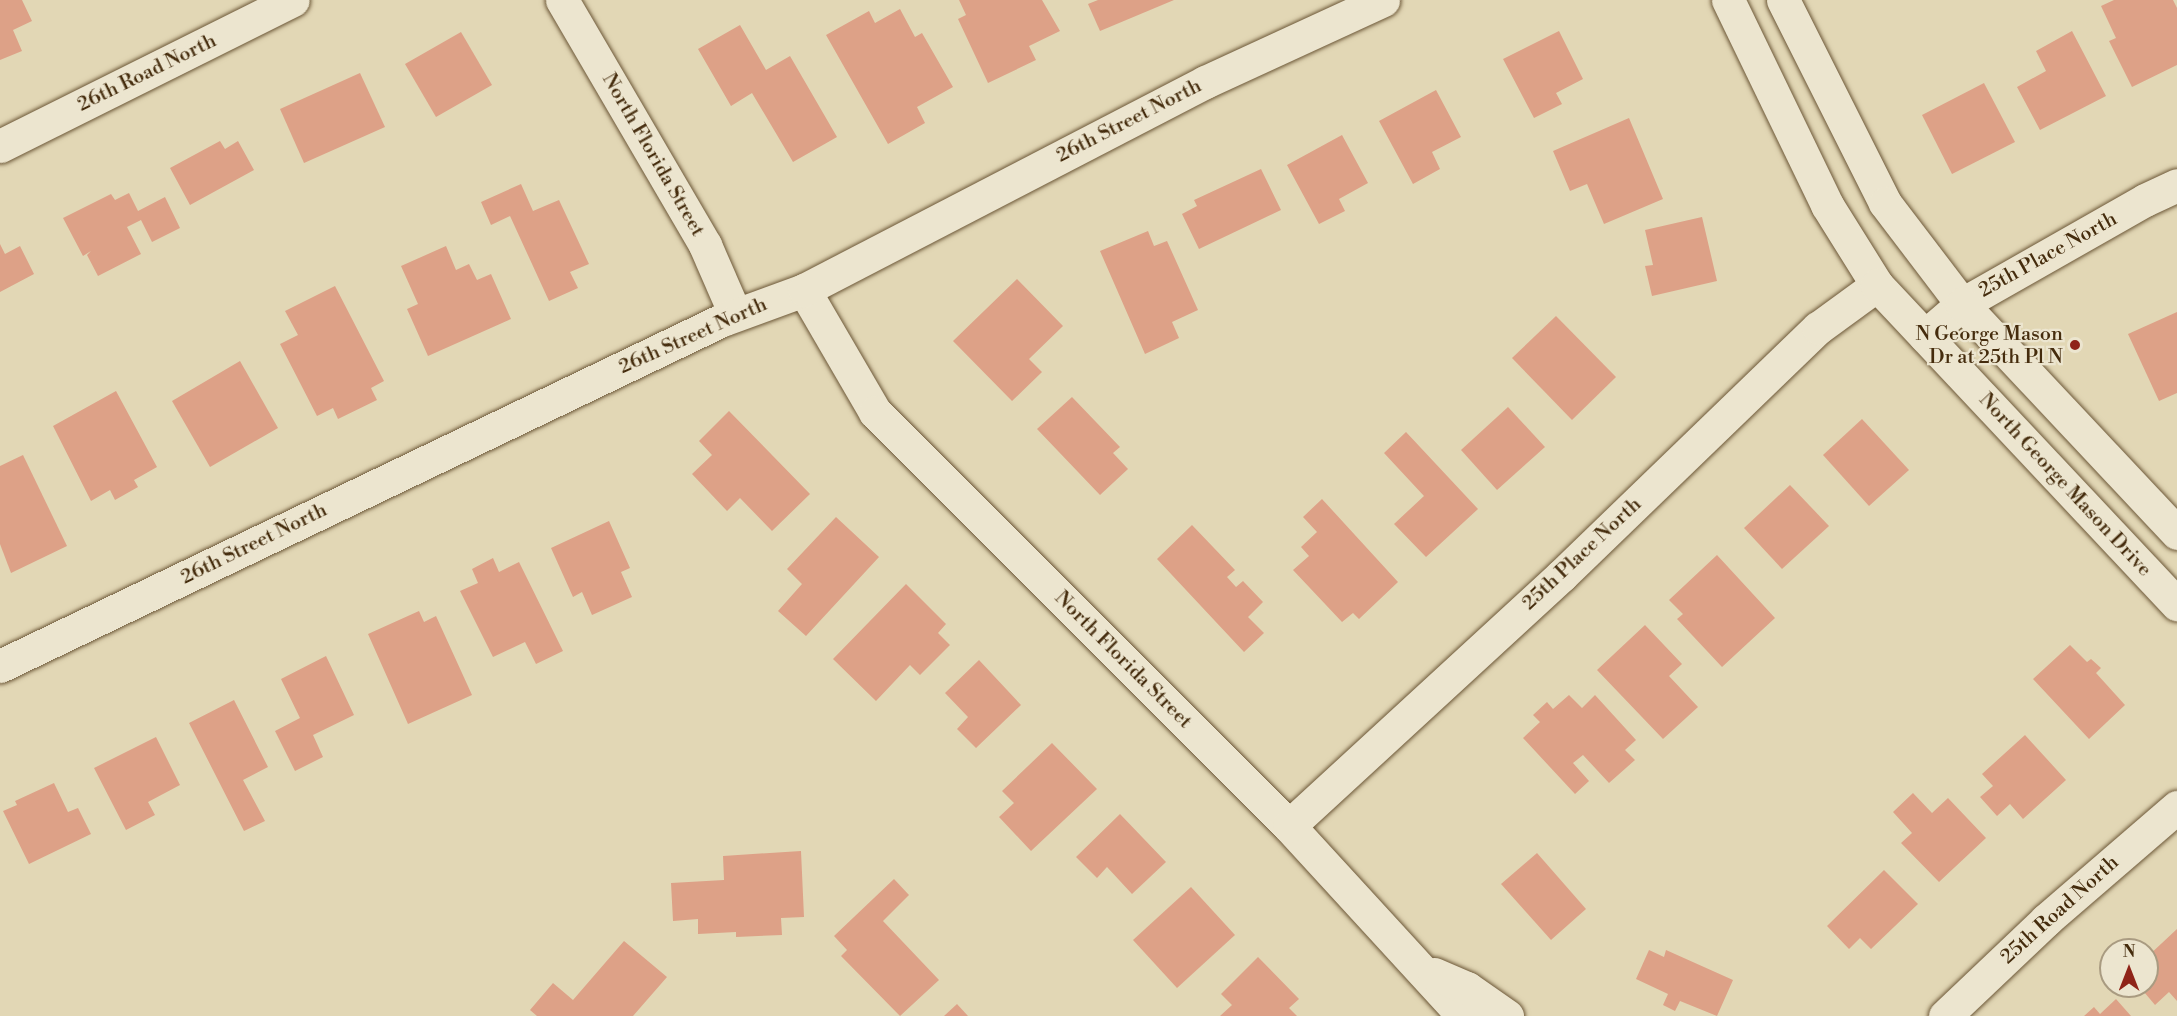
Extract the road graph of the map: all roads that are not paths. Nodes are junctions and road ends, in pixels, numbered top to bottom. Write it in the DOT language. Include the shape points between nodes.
graph roads {
  1 [pos="293,0"];
  2 [pos="562,0"];
  3 [pos="1383,0"];
  4 [pos="1728,0"];
  5 [pos="1783,0"];
  6 [pos="0,146"];
  7 [pos="2177,185"];
  8 [pos="1877,285"];
  9 [pos="804,290"];
  10 [pos="1962,304"];
  11 [pos="735,314"];
  12 [pos="1925,336"];
  13 [pos="2177,533"];
  14 [pos="2177,604"];
  15 [pos="0,666"];
  16 [pos="2177,807"];
  17 [pos="1289,826"];
  18 [pos="1419,968"];
  19 [pos="1463,1016"];
  20 [pos="1507,1016"];
  21 [pos="1946,1016"];
  1 -- 6 [label="street, 26th Road North"];
  2 -- 11 [label="street, North Florida Street" via="705,245"];
  3 -- 9 [label="street, 26th Street North" via="1205,81"];
  4 -- 8 [label="street, North George Mason Drive" via="1827,205"];
  5 -- 10 [label="street" via="1885,203"];
  7 -- 10 [label="street, 25th Place North"];
  8 -- 12 [label="street, North George Mason Drive"];
  8 -- 17 [label="street, 25th Place North" via="1818,328 1562,575"];
  9 -- 11 [label="street, 26th Street North"];
  9 -- 17 [label="street, North Florida Street" via="875,412"];
  10 -- 12 [label="street, 25th Place North"];
  10 -- 13 [label="street"];
  11 -- 15 [label="street, 26th Street North"];
  12 -- 14 [label="street, North George Mason Drive"];
  16 -- 21 [label="street, 25th Road North" via="2046,920"];
  17 -- 18 [label="street, North Florida Street"];
  18 -- 19 [label="street, North Florida Street"];
  18 -- 20 [label="street" via="1467,988"];
}
